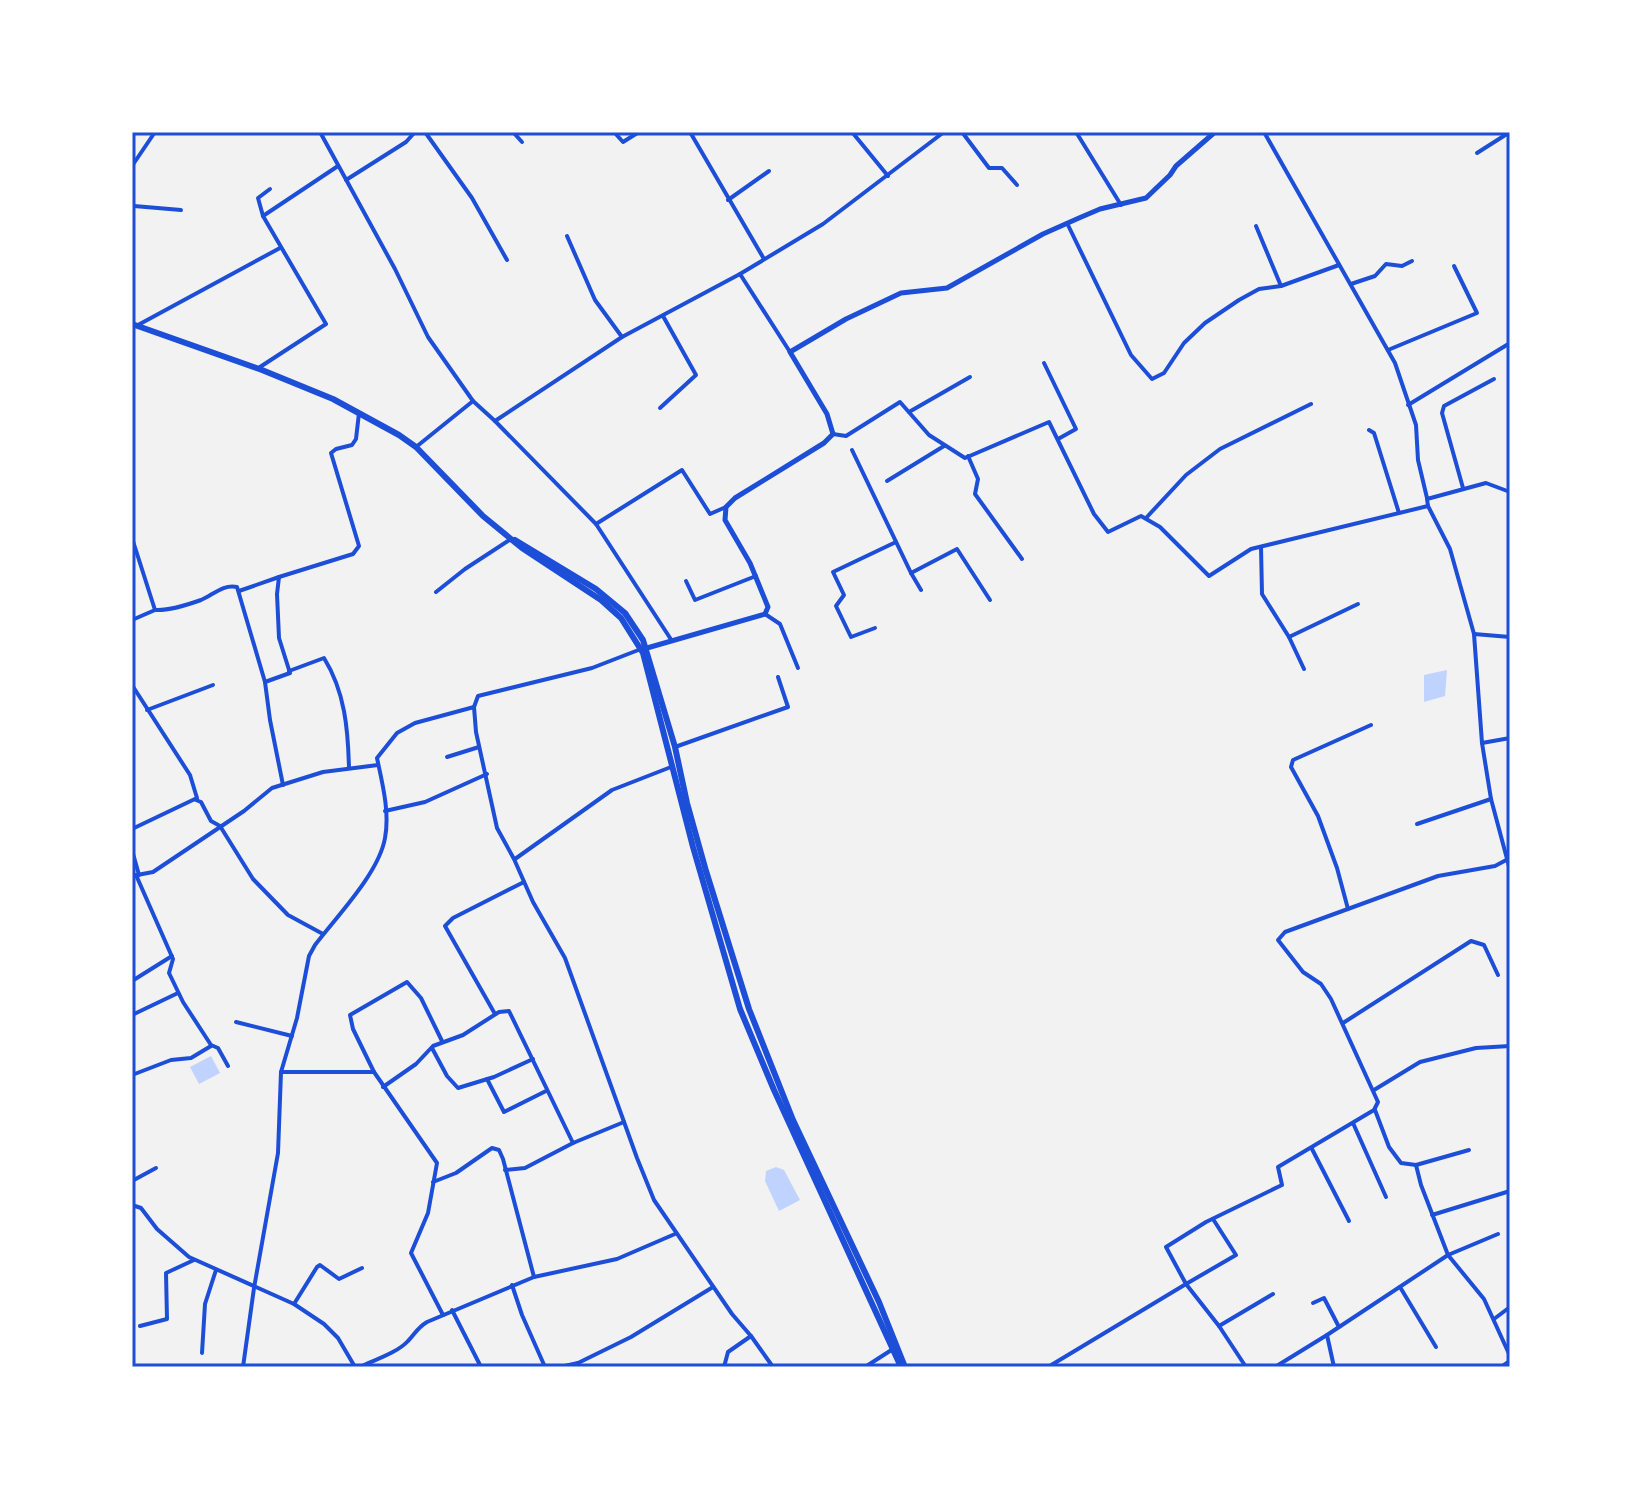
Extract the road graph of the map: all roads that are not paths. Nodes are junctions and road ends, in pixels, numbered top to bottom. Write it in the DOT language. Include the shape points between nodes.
graph roads {
  1 [pos="155,132"];
  2 [pos="320,132"];
  3 [pos="415,132"];
  4 [pos="425,132"];
  5 [pos="513,132"];
  6 [pos="614,132"];
  7 [pos="639,132"];
  8 [pos="690,132"];
  9 [pos="852,132"];
  10 [pos="944,132"];
  11 [pos="962,132"];
  12 [pos="1076,132"];
  13 [pos="1215,132"];
  14 [pos="1264,132"];
  15 [pos="1510,132"];
  16 [pos="522,142"];
  17 [pos="1477,153"];
  18 [pos="132,166"];
  19 [pos="338,166"];
  20 [pos="769,171"];
  21 [pos="888,176"];
  22 [pos="346,180"];
  23 [pos="1017,185"];
  24 [pos="270,189"];
  25 [pos="132,200"];
  26 [pos="728,200"];
  27 [pos="1121,205"];
  28 [pos="133,208"];
  29 [pos="181,210"];
  30 [pos="263,216"];
  31 [pos="1067,223"];
  32 [pos="1256,226"];
  33 [pos="567,236"];
  34 [pos="280,248"];
  35 [pos="764,259"];
  36 [pos="507,260"];
  37 [pos="1412,261"];
  38 [pos="1339,265"];
  39 [pos="1454,266"];
  40 [pos="740,274"];
  41 [pos="1351,284"];
  42 [pos="1281,286"];
  43 [pos="663,316"];
  44 [pos="135,324"];
  45 [pos="622,337"];
  46 [pos="1510,343"];
  47 [pos="1388,350"];
  48 [pos="790,352"];
  49 [pos="1044,363"];
  50 [pos="258,369"];
  51 [pos="970,377"];
  52 [pos="1494,379"];
  53 [pos="473,401"];
  54 [pos="1311,404"];
  55 [pos="1408,405"];
  56 [pos="660,408"];
  57 [pos="360,411"];
  58 [pos="909,412"];
  59 [pos="495,421"];
  60 [pos="1369,430"];
  61 [pos="833,434"];
  62 [pos="1058,439"];
  63 [pos="944,446"];
  64 [pos="416,447"];
  65 [pos="852,450"];
  66 [pos="968,456"];
  67 [pos="887,481"];
  68 [pos="1463,488"];
  69 [pos="1510,492"];
  70 [pos="1427,499"];
  71 [pos="1428,506"];
  72 [pos="726,507"];
  73 [pos="1399,513"];
  74 [pos="1146,518"];
  75 [pos="596,524"];
  76 [pos="132,538"];
  77 [pos="511,539"];
  78 [pos="896,542"];
  79 [pos="1261,547"];
  80 [pos="1022,559"];
  81 [pos="911,573"];
  82 [pos="756,576"];
  83 [pos="279,577"];
  84 [pos="686,581"];
  85 [pos="921,590"];
  86 [pos="239,591"];
  87 [pos="436,592"];
  88 [pos="990,600"];
  89 [pos="1358,604"];
  90 [pos="155,610"];
  91 [pos="765,614"];
  92 [pos="132,620"];
  93 [pos="875,628"];
  94 [pos="1474,634"];
  95 [pos="1289,637"];
  96 [pos="1510,637"];
  97 [pos="672,641"];
  98 [pos="644,648"];
  99 [pos="798,668"];
  100 [pos="1304,669"];
  101 [pos="289,671"];
  102 [pos="778,677"];
  103 [pos="265,682"];
  104 [pos="132,685"];
  105 [pos="213,685"];
  106 [pos="134,692"];
  107 [pos="474,707"];
  108 [pos="147,710"];
  109 [pos="1371,725"];
  110 [pos="1510,738"];
  111 [pos="1482,743"];
  112 [pos="479,747"];
  113 [pos="675,747"];
  114 [pos="447,757"];
  115 [pos="378,765"];
  116 [pos="674,766"];
  117 [pos="349,768"];
  118 [pos="487,774"];
  119 [pos="283,785"];
  120 [pos="195,799"];
  121 [pos="1491,799"];
  122 [pos="385,811"];
  123 [pos="1417,824"];
  124 [pos="220,826"];
  125 [pos="132,829"];
  126 [pos="132,850"];
  127 [pos="514,859"];
  128 [pos="1509,859"];
  129 [pos="1510,870"];
  130 [pos="136,875"];
  131 [pos="524,882"];
  132 [pos="1348,909"];
  133 [pos="323,934"];
  134 [pos="172,956"];
  135 [pos="1498,975"];
  136 [pos="132,981"];
  137 [pos="178,993"];
  138 [pos="495,1014"];
  139 [pos="132,1015"];
  140 [pos="236,1022"];
  141 [pos="1343,1023"];
  142 [pos="292,1036"];
  143 [pos="442,1041"];
  144 [pos="211,1045"];
  145 [pos="1510,1046"];
  146 [pos="432,1048"];
  147 [pos="533,1059"];
  148 [pos="228,1066"];
  149 [pos="281,1072"];
  150 [pos="374,1072"];
  151 [pos="132,1075"];
  152 [pos="487,1079"];
  153 [pos="383,1087"];
  154 [pos="1374,1090"];
  155 [pos="546,1091"];
  156 [pos="1374,1110"];
  157 [pos="624,1122"];
  158 [pos="1353,1123"];
  159 [pos="573,1143"];
  160 [pos="1312,1149"];
  161 [pos="1469,1150"];
  162 [pos="1416,1165"];
  163 [pos="156,1168"];
  164 [pos="505,1170"];
  165 [pos="132,1181"];
  166 [pos="433,1182"];
  167 [pos="1510,1191"];
  168 [pos="1386,1197"];
  169 [pos="132,1205"];
  170 [pos="1432,1215"];
  171 [pos="1212,1219"];
  172 [pos="1349,1221"];
  173 [pos="675,1234"];
  174 [pos="1498,1234"];
  175 [pos="1448,1255"];
  176 [pos="194,1260"];
  177 [pos="362,1268"];
  178 [pos="216,1270"];
  179 [pos="534,1277"];
  180 [pos="1186,1284"];
  181 [pos="512,1285"];
  182 [pos="713,1287"];
  183 [pos="1400,1287"];
  184 [pos="254,1288"];
  185 [pos="1273,1294"];
  186 [pos="1313,1303"];
  187 [pos="294,1304"];
  188 [pos="1510,1307"];
  189 [pos="452,1310"];
  190 [pos="443,1315"];
  191 [pos="1494,1319"];
  192 [pos="140,1326"];
  193 [pos="1219,1326"];
  194 [pos="1339,1327"];
  195 [pos="1327,1335"];
  196 [pos="751,1336"];
  197 [pos="1436,1347"];
  198 [pos="893,1349"];
  199 [pos="202,1353"];
  200 [pos="1510,1358"];
  201 [pos="579,1365"];
  202 [pos="243,1367"];
  203 [pos="357,1367"];
  204 [pos="481,1367"];
  205 [pos="545,1367"];
  206 [pos="560,1367"];
  207 [pos="724,1367"];
  208 [pos="773,1367"];
  209 [pos="865,1367"];
  210 [pos="903,1367"];
  211 [pos="1048,1367"];
  212 [pos="1246,1367"];
  213 [pos="1275,1367"];
  214 [pos="1334,1367"];
  215 [pos="1501,1367"];
  1 -- 18 [label="street"];
  2 -- 19 [label="street"];
  3 -- 22 [label="street"];
  4 -- 36 [label="street"];
  5 -- 16 [label="street"];
  6 -- 7 [label="street" via="623,142"];
  8 -- 26 [label="street"];
  9 -- 21 [label="street"];
  10 -- 21 [label="street"];
  11 -- 23 [label="street" via="989,168 1002,168"];
  12 -- 27 [label="street"];
  13 -- 27 [label="main road" via="1146,198"];
  14 -- 38 [label="street"];
  15 -- 17 [label="street"];
  19 -- 22 [label="street"];
  19 -- 30 [label="street"];
  20 -- 26 [label="street"];
  21 -- 35 [label="street"];
  22 -- 53 [label="street" via="428,337"];
  24 -- 30 [label="street" via="258,198"];
  25 -- 28 [label="street"];
  26 -- 35 [label="street"];
  27 -- 31 [label="main road"];
  28 -- 29 [label="street"];
  30 -- 34 [label="street"];
  31 -- 42 [label="street" via="1131,355 1152,379 1164,373 1205,323 1259,289"];
  31 -- 48 [label="main road" via="947,288 901,293"];
  32 -- 42 [label="street"];
  33 -- 45 [label="street" via="595,300"];
  34 -- 44 [label="street"];
  34 -- 50 [label="street" via="326,324"];
  35 -- 40 [label="street"];
  37 -- 41 [label="street" via="1386,264 1375,276"];
  38 -- 41 [label="street"];
  38 -- 42 [label="street"];
  39 -- 47 [label="street" via="1477,313"];
  40 -- 43 [label="street"];
  40 -- 48 [label="street"];
  41 -- 47 [label="street"];
  43 -- 45 [label="street"];
  43 -- 56 [label="street" via="696,375"];
  44 -- 50 [label="highway"];
  45 -- 59 [label="street"];
  46 -- 55 [label="street"];
  47 -- 55 [label="street"];
  48 -- 61 [label="main road"];
  49 -- 62 [label="street" via="1076,429"];
  50 -- 57 [label="highway"];
  51 -- 58 [label="street"];
  52 -- 68 [label="street" via="1444,406 1442,413"];
  53 -- 59 [label="street"];
  53 -- 64 [label="street"];
  54 -- 74 [label="street" via="1220,449 1186,475"];
  55 -- 70 [label="street"];
  57 -- 64 [label="highway"];
  57 -- 83 [label="street" via="352,445 331,453 359,546 353,554"];
  58 -- 61 [label="street" via="900,402 846,436"];
  58 -- 63 [label="street"];
  59 -- 75 [label="street"];
  60 -- 73 [label="street"];
  61 -- 72 [label="main road"];
  62 -- 66 [label="street" via="1049,422"];
  62 -- 74 [label="street" via="1108,532"];
  63 -- 66 [label="street"];
  63 -- 67 [label="street"];
  64 -- 77 [label="highway"];
  65 -- 78 [label="street"];
  66 -- 80 [label="street" via="978,479 975,494"];
  68 -- 69 [label="street" via="1486,483"];
  68 -- 70 [label="street"];
  70 -- 71 [label="street"];
  71 -- 73 [label="street"];
  71 -- 94 [label="street" via="1450,549"];
  72 -- 75 [label="street" via="710,514 682,470"];
  72 -- 82 [label="main road" via="725,520"];
  73 -- 79 [label="street"];
  74 -- 79 [label="street" via="1209,576"];
  75 -- 97 [label="street"];
  76 -- 90 [label="street"];
  77 -- 87 [label="street"];
  77 -- 98 [label="highway" via="615,603"];
  78 -- 81 [label="street"];
  78 -- 93 [label="street" via="833,572 844,595 836,606 851,637"];
  79 -- 95 [label="street" via="1262,594"];
  81 -- 85 [label="street"];
  81 -- 88 [label="street" via="957,549"];
  82 -- 84 [label="street" via="695,600"];
  82 -- 91 [label="main road" via="768,607"];
  83 -- 86 [label="street"];
  83 -- 101 [label="street" via="279,638"];
  86 -- 90 [label="street" via="231,586 202,600"];
  86 -- 103 [label="street"];
  89 -- 95 [label="street"];
  90 -- 92 [label="street"];
  91 -- 97 [label="main road"];
  91 -- 99 [label="street" via="780,624"];
  94 -- 96 [label="street"];
  94 -- 111 [label="street"];
  95 -- 100 [label="street"];
  97 -- 98 [label="main road"];
  98 -- 107 [label="street" via="568,674 485,693"];
  98 -- 113 [label="highway"];
  98 -- 116 [label="highway"];
  101 -- 103 [label="street"];
  101 -- 117 [label="street" via="324,658 341,696"];
  102 -- 113 [label="street" via="788,707"];
  103 -- 119 [label="street"];
  104 -- 106 [label="street"];
  105 -- 108 [label="street"];
  106 -- 108 [label="street"];
  107 -- 112 [label="street"];
  107 -- 115 [label="street" via="397,733 377,758"];
  108 -- 120 [label="street" via="190,775"];
  109 -- 132 [label="street" via="1293,760 1291,767 1318,816"];
  110 -- 111 [label="street"];
  111 -- 121 [label="street"];
  112 -- 114 [label="street"];
  112 -- 118 [label="street"];
  113 -- 210 [label="highway" via="749,1009"];
  115 -- 117 [label="street"];
  115 -- 122 [label="street"];
  116 -- 127 [label="street" via="612,790"];
  116 -- 198 [label="highway" via="740,1009"];
  117 -- 119 [label="street"];
  118 -- 122 [label="street" via="425,802"];
  118 -- 127 [label="street" via="497,828"];
  119 -- 124 [label="street"];
  120 -- 124 [label="street"];
  120 -- 125 [label="street"];
  121 -- 123 [label="street"];
  121 -- 128 [label="street"];
  122 -- 133 [label="street" via="386,837 374,870"];
  124 -- 130 [label="street" via="153,872"];
  124 -- 133 [label="street" via="253,879 288,915"];
  126 -- 130 [label="street"];
  127 -- 131 [label="street"];
  128 -- 129 [label="street"];
  128 -- 132 [label="street" via="1438,876"];
  130 -- 134 [label="street"];
  131 -- 138 [label="street" via="445,926"];
  131 -- 157 [label="street" via="565,958"];
  132 -- 141 [label="street" via="1285,932 1278,940 1303,972 1321,984"];
  133 -- 142 [label="street" via="309,956"];
  134 -- 136 [label="street"];
  134 -- 137 [label="street" via="169,973"];
  135 -- 141 [label="street" via="1484,945 1471,941"];
  137 -- 139 [label="street"];
  137 -- 144 [label="street"];
  138 -- 143 [label="street"];
  138 -- 147 [label="street" via="509,1011"];
  140 -- 142 [label="street"];
  141 -- 154 [label="street"];
  142 -- 149 [label="street"];
  143 -- 146 [label="street"];
  143 -- 150 [label="street" via="407,982 350,1015"];
  144 -- 148 [label="street"];
  144 -- 151 [label="street" via="191,1058"];
  145 -- 154 [label="street" via="1420,1062"];
  146 -- 152 [label="street" via="458,1088"];
  146 -- 153 [label="street"];
  147 -- 152 [label="street"];
  147 -- 155 [label="street"];
  149 -- 150 [label="street"];
  149 -- 184 [label="street" via="278,1153"];
  150 -- 153 [label="street"];
  152 -- 155 [label="street" via="504,1112"];
  153 -- 166 [label="street" via="437,1163"];
  154 -- 156 [label="street"];
  155 -- 159 [label="street"];
  156 -- 158 [label="street"];
  156 -- 162 [label="street" via="1395,1157"];
  157 -- 159 [label="street"];
  157 -- 173 [label="street" via="654,1200"];
  158 -- 160 [label="street"];
  158 -- 168 [label="street"];
  159 -- 164 [label="street" via="525,1168"];
  160 -- 171 [label="street" via="1278,1167 1282,1185"];
  160 -- 172 [label="street"];
  161 -- 162 [label="street"];
  162 -- 170 [label="street"];
  163 -- 165 [label="street"];
  164 -- 166 [label="street" via="499,1150 492,1148"];
  164 -- 179 [label="street"];
  166 -- 190 [label="street" via="428,1213 411,1253"];
  167 -- 170 [label="street"];
  169 -- 176 [label="street"];
  170 -- 175 [label="street"];
  171 -- 180 [label="street" via="1166,1247"];
  171 -- 180 [label="street" via="1236,1255"];
  173 -- 179 [label="street" via="617,1259"];
  173 -- 182 [label="street"];
  174 -- 175 [label="street"];
  175 -- 183 [label="street"];
  175 -- 191 [label="street"];
  176 -- 178 [label="street"];
  176 -- 192 [label="street" via="166,1273 167,1319"];
  177 -- 187 [label="street" via="339,1279 320,1265"];
  178 -- 184 [label="street"];
  178 -- 199 [label="street" via="205,1304"];
  179 -- 181 [label="street"];
  180 -- 193 [label="street"];
  180 -- 211 [label="street"];
  181 -- 189 [label="street"];
  181 -- 205 [label="street"];
  182 -- 196 [label="street"];
  182 -- 201 [label="street"];
  183 -- 194 [label="street"];
  183 -- 197 [label="street"];
  184 -- 187 [label="street"];
  184 -- 202 [label="street"];
  185 -- 193 [label="street"];
  186 -- 194 [label="street" via="1324,1298"];
  187 -- 203 [label="street" via="338,1338"];
  188 -- 191 [label="street"];
  189 -- 190 [label="street"];
  189 -- 204 [label="street"];
  190 -- 203 [label="street" via="415,1330 401,1346"];
  191 -- 200 [label="street"];
  193 -- 212 [label="street"];
  194 -- 195 [label="street"];
  195 -- 213 [label="street"];
  195 -- 214 [label="street"];
  196 -- 207 [label="street" via="728,1352"];
  196 -- 208 [label="street"];
  198 -- 209 [label="street"];
  198 -- 210 [label="highway"];
  200 -- 215 [label="street"];
  201 -- 206 [label="street"];
}
